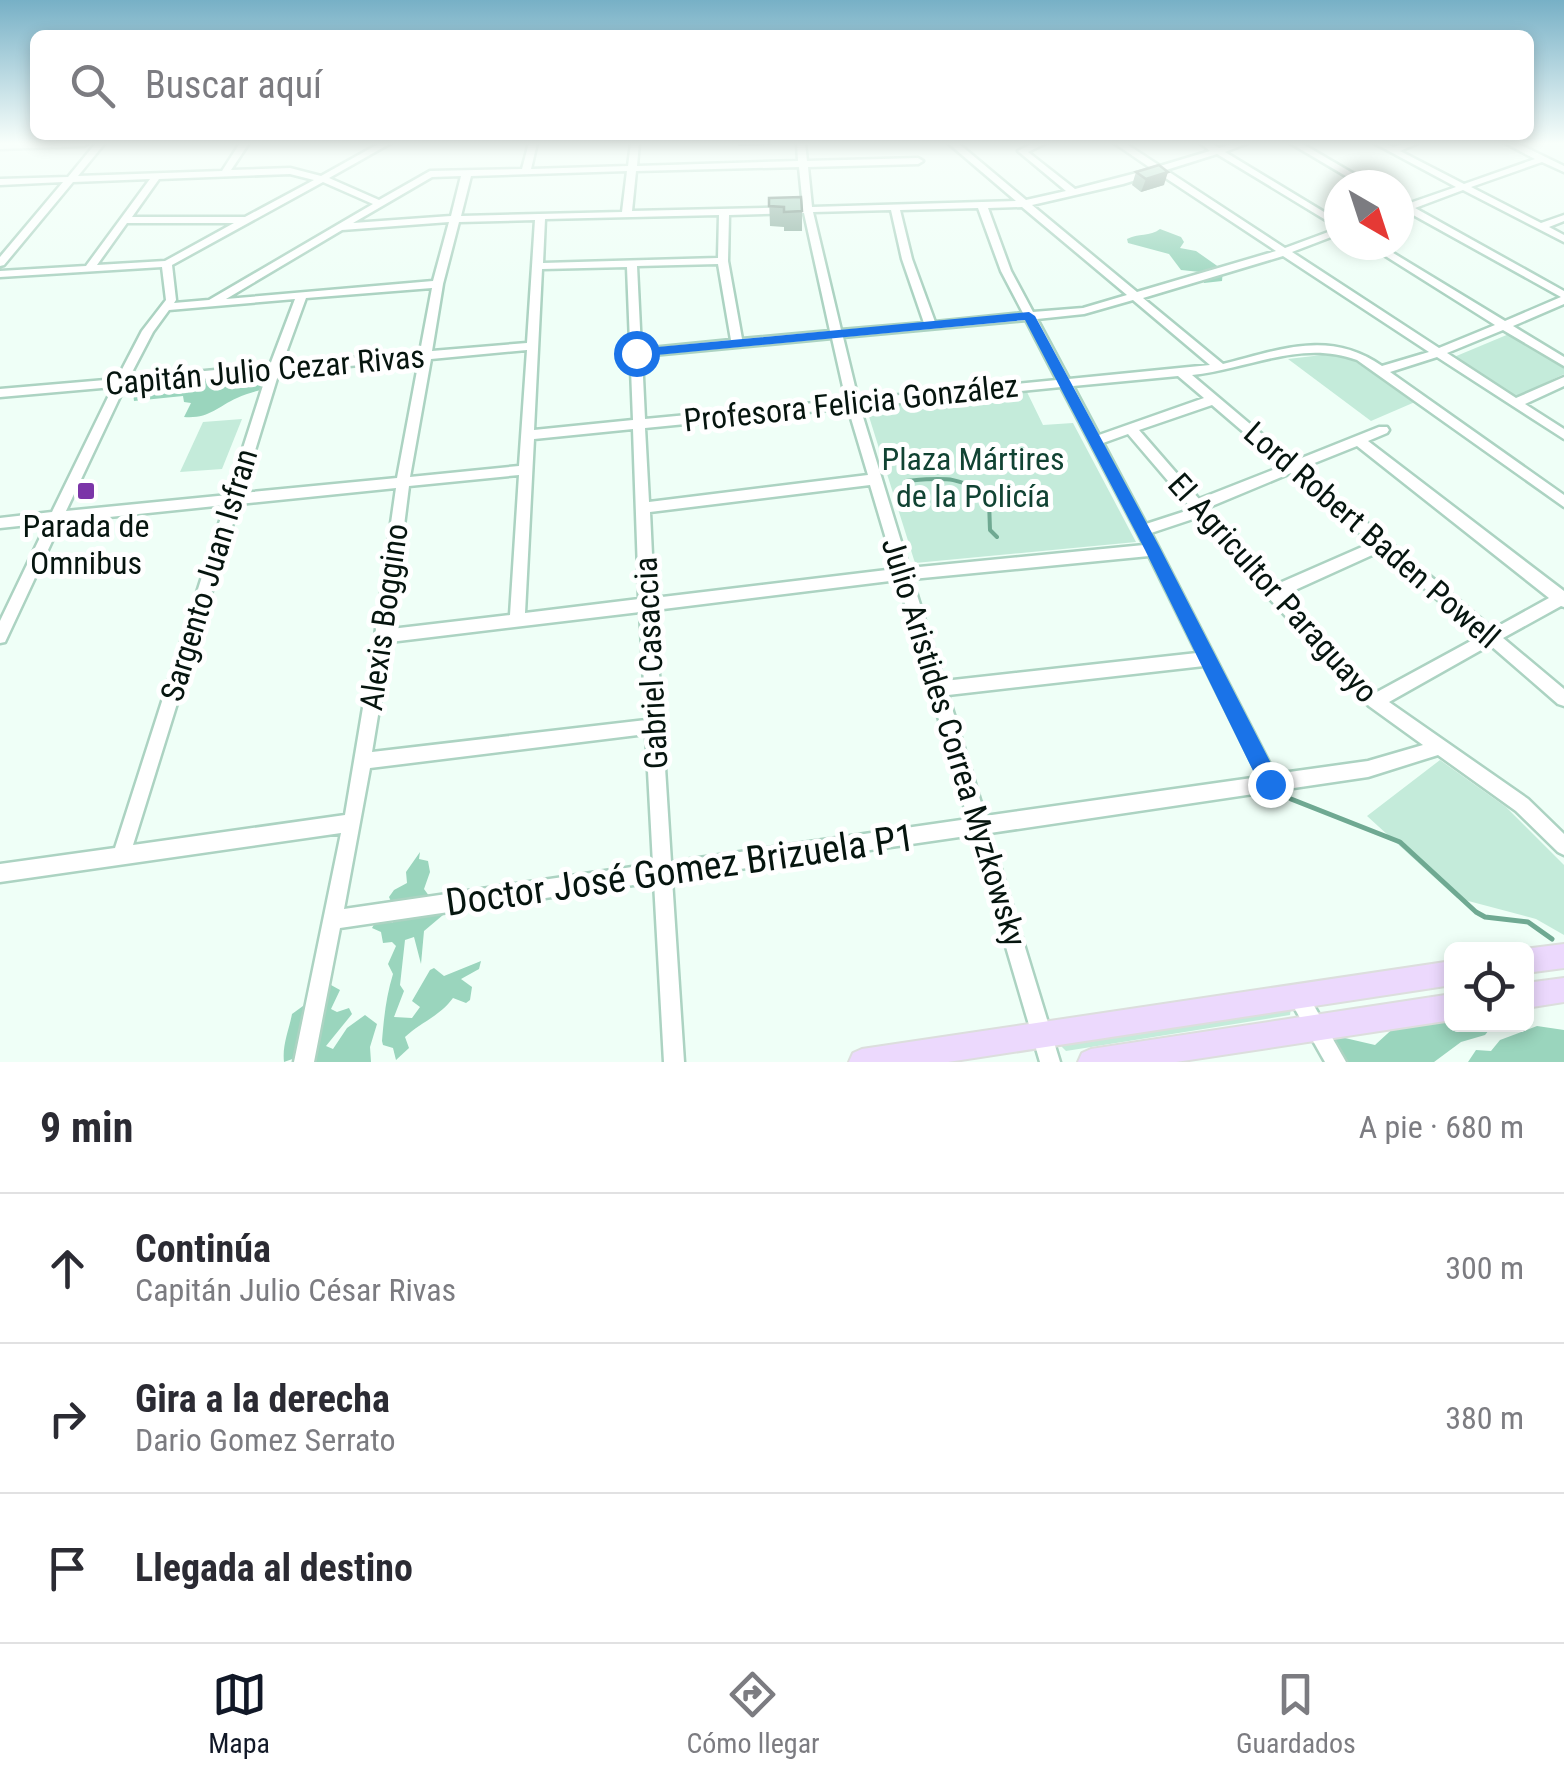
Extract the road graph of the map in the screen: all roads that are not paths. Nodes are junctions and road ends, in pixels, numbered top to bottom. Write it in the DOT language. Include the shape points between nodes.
graph roads {
  1 [pos="59,193"];
  2 [pos="145,193"];
  3 [pos="297,193"];
  4 [pos="354,193"];
  5 [pos="397,193"];
  6 [pos="460,193"];
  7 [pos="630,193"];
  8 [pos="806,193"];
  9 [pos="1010,193"];
  10 [pos="1070,193"];
  11 [pos="1193,193"];
  12 [pos="1283,193"];
  13 [pos="1443,193"];
  14 [pos="1474,193"];
  15 [pos="379,203"];
  16 [pos="1414,203"];
  17 [pos="1024,204"];
  18 [pos="982,205"];
  19 [pos="896,208"];
  20 [pos="808,210"];
  21 [pos="724,212"];
  22 [pos="627,213"];
  23 [pos="1414,214"];
  24 [pos="540,217"];
  25 [pos="1564,218"];
  26 [pos="452,219"];
  27 [pos="1324,219"];
  28 [pos="126,220"];
  29 [pos="247,220"];
  30 [pos="340,227"];
  31 [pos="1540,227"];
  32 [pos="1324,235"];
  33 [pos="1564,239"];
  34 [pos="1282,253"];
  35 [pos="1397,260"];
  36 [pos="723,261"];
  37 [pos="0,263"];
  38 [pos="167,264"];
  39 [pos="632,264"];
  40 [pos="536,266"];
  41 [pos="88,270"];
  42 [pos="0,274"];
  43 [pos="438,284"];
  44 [pos="1136,295"];
  45 [pos="302,296"];
  46 [pos="1564,297"];
  47 [pos="214,301"];
  48 [pos="167,307"];
  49 [pos="1029,316"];
  50 [pos="930,324"];
  51 [pos="1504,325"];
  52 [pos="837,334"];
  53 [pos="737,342"];
  54 [pos="530,346"];
  55 [pos="636,353"];
  56 [pos="1437,353"];
  57 [pos="428,356"];
  58 [pos="1564,362"];
  59 [pos="1221,368"];
  60 [pos="274,370"];
  61 [pos="1180,371"];
  62 [pos="1380,371"];
  63 [pos="1564,381"];
  64 [pos="1066,382"];
  65 [pos="120,384"];
  66 [pos="0,393"];
  67 [pos="1215,399"];
  68 [pos="1516,403"];
  69 [pos="853,405"];
  70 [pos="639,424"];
  71 [pos="1382,430"];
  72 [pos="1132,431"];
  73 [pos="526,435"];
  74 [pos="1564,436"];
  75 [pos="1096,441"];
  76 [pos="1360,441"];
  77 [pos="1296,468"];
  78 [pos="523,470"];
  79 [pos="876,479"];
  80 [pos="403,482"];
  81 [pos="233,500"];
  82 [pos="1564,502"];
  83 [pos="642,508"];
  84 [pos="1199,509"];
  85 [pos="58,517"];
  86 [pos="0,523"];
  87 [pos="1142,531"];
  88 [pos="1382,544"];
  89 [pos="1154,550"];
  90 [pos="904,574"];
  91 [pos="1273,593"];
  92 [pos="1563,599"];
  93 [pos="647,606"];
  94 [pos="516,620"];
  95 [pos="383,636"];
  96 [pos="1490,636"];
  97 [pos="0,637"];
  98 [pos="1206,658"];
  99 [pos="939,689"];
  100 [pos="1564,699"];
  101 [pos="1374,701"];
  102 [pos="654,726"];
  103 [pos="1441,746"];
  104 [pos="362,762"];
  105 [pos="1270,784"];
  106 [pos="352,822"];
  107 [pos="978,828"];
  108 [pos="1564,846"];
  109 [pos="121,856"];
  110 [pos="663,871"];
  111 [pos="0,873"];
  112 [pos="332,920"];
  113 [pos="1564,956"];
  114 [pos="1534,960"];
  115 [pos="1444,973"];
  116 [pos="1564,990"];
  117 [pos="1534,995"];
  118 [pos="1298,996"];
  119 [pos="1444,1009"];
  120 [pos="1316,1028"];
  121 [pos="1046,1048"];
  122 [pos="304,1062"];
  123 [pos="674,1062"];
  124 [pos="862,1062"];
  125 [pos="1090,1062"];
  126 [pos="1336,1062"];
  1 -- 37 [label="street"];
  2 -- 28 [label="street"];
  3 -- 29 [label="street"];
  4 -- 15 [label="street"];
  5 -- 15 [label="street"];
  6 -- 26 [label="street, Alexis Boggino"];
  7 -- 22 [label="street"];
  8 -- 20 [label="street, Julio Aristides Correa Myzkowsky"];
  9 -- 17 [label="street"];
  10 -- 17 [label="street"];
  11 -- 34 [label="street"];
  12 -- 27 [label="street"];
  13 -- 16 [label="street"];
  14 -- 31 [label="street"];
  15 -- 30 [label="street"];
  17 -- 18 [label="street"];
  17 -- 44 [label="street"];
  18 -- 19 [label="street"];
  18 -- 49 [label="street"];
  19 -- 20 [label="street"];
  19 -- 50 [label="street"];
  20 -- 21 [label="street"];
  20 -- 52 [label="street, Julio Aristides Correa Myzkowsky"];
  21 -- 22 [label="street"];
  21 -- 36 [label="street"];
  22 -- 24 [label="street"];
  23 -- 46 [label="street"];
  24 -- 26 [label="street"];
  24 -- 40 [label="street"];
  25 -- 31 [label="street"];
  26 -- 30 [label="street"];
  26 -- 43 [label="street, Alexis Boggino"];
  28 -- 29 [label="street"];
  28 -- 41 [label="street"];
  29 -- 38 [label="street"];
  30 -- 47 [label="street"];
  31 -- 33 [label="street"];
  32 -- 34 [label="street"];
  34 -- 44 [label="street"];
  34 -- 56 [label="street"];
  35 -- 51 [label="street"];
  36 -- 39 [label="street"];
  36 -- 53 [label="street"];
  38 -- 41 [label="street"];
  38 -- 48 [label="street"];
  39 -- 40 [label="street"];
  39 -- 55 [label="street, Gabriel Casaccia"];
  40 -- 54 [label="street"];
  41 -- 42 [label="street"];
  43 -- 45 [label="street"];
  43 -- 57 [label="street, Alexis Boggino"];
  44 -- 49 [label="street" via="1084,311"];
  44 -- 59 [label="street"];
  45 -- 47 [label="street"];
  45 -- 60 [label="street, Sargento Juan Isfran"];
  46 -- 51 [label="street"];
  47 -- 48 [label="street"];
  48 -- 65 [label="street"];
  49 -- 50 [label="street"];
  49 -- 64 [label="street"];
  50 -- 52 [label="street"];
  51 -- 56 [label="street"];
  51 -- 58 [label="street"];
  52 -- 53 [label="street"];
  52 -- 69 [label="street, Julio Aristides Correa Myzkowsky"];
  53 -- 55 [label="street"];
  54 -- 57 [label="street, Capitán Julio Cezar Rivas"];
  54 -- 73 [label="street"];
  55 -- 70 [label="street, Gabriel Casaccia"];
  56 -- 62 [label="street"];
  56 -- 68 [label="street"];
  57 -- 60 [label="street, Capitán Julio Cezar Rivas"];
  57 -- 80 [label="street, Alexis Boggino"];
  59 -- 61 [label="street, Profesora Felicia González"];
  59 -- 62 [label="street, Profesora Felicia González" via="1277,352 1333,348"];
  60 -- 65 [label="street, Capitán Julio Cezar Rivas"];
  60 -- 81 [label="street, Sargento Juan Isfran"];
  61 -- 64 [label="street, Profesora Felicia González"];
  61 -- 67 [label="street, Lord Robert Baden Powell"];
  62 -- 82 [label="street"];
  63 -- 68 [label="street"];
  64 -- 69 [label="street, Profesora Felicia González"];
  64 -- 75 [label="street"];
  65 -- 66 [label="street, Capitán Julio Cezar Rivas"];
  65 -- 85 [label="street"];
  67 -- 72 [label="street"];
  67 -- 77 [label="street, Lord Robert Baden Powell"];
  68 -- 74 [label="street"];
  69 -- 70 [label="street, Profesora Felicia González"];
  69 -- 79 [label="street, Julio Aristides Correa Myzkowsky"];
  70 -- 73 [label="street, Profesora Felicia González"];
  70 -- 83 [label="street, Gabriel Casaccia"];
  71 -- 76 [label="street"];
  72 -- 75 [label="street"];
  72 -- 84 [label="street, El Agricultor Paraguayo"];
  73 -- 78 [label="street"];
  75 -- 87 [label="street"];
  76 -- 77 [label="street"];
  76 -- 92 [label="street"];
  77 -- 84 [label="street"];
  77 -- 88 [label="street, Lord Robert Baden Powell"];
  78 -- 80 [label="street"];
  78 -- 94 [label="street"];
  79 -- 83 [label="street"];
  79 -- 90 [label="street, Julio Aristides Correa Myzkowsky"];
  80 -- 81 [label="street"];
  80 -- 95 [label="street, Alexis Boggino"];
  81 -- 85 [label="street"];
  81 -- 109 [label="street, Sargento Juan Isfran"];
  83 -- 93 [label="street, Gabriel Casaccia"];
  84 -- 87 [label="street"];
  84 -- 91 [label="street, El Agricultor Paraguayo"];
  85 -- 86 [label="street"];
  85 -- 97 [label="street"];
  87 -- 89 [label="street"];
  88 -- 91 [label="street"];
  88 -- 96 [label="street, Lord Robert Baden Powell"];
  89 -- 90 [label="street"];
  89 -- 98 [label="street"];
  90 -- 93 [label="street"];
  90 -- 99 [label="street, Julio Aristides Correa Myzkowsky"];
  91 -- 101 [label="street, El Agricultor Paraguayo"];
  92 -- 96 [label="street"];
  93 -- 94 [label="street"];
  93 -- 102 [label="street, Gabriel Casaccia"];
  94 -- 95 [label="street"];
  95 -- 104 [label="street, Alexis Boggino"];
  96 -- 100 [label="street, Lord Robert Baden Powell"];
  96 -- 101 [label="street"];
  98 -- 99 [label="street"];
  98 -- 105 [label="street"];
  99 -- 107 [label="street, Julio Aristides Correa Myzkowsky"];
  101 -- 103 [label="street, El Agricultor Paraguayo"];
  102 -- 104 [label="street"];
  102 -- 110 [label="street, Gabriel Casaccia"];
  103 -- 105 [label="street, Doctor José Gomez Brizuela P1" via="1368,769"];
  103 -- 108 [label="street, El Agricultor Paraguayo" via="1522,805"];
  104 -- 106 [label="street, Alexis Boggino"];
  105 -- 107 [label="street, Doctor José Gomez Brizuela P1"];
  106 -- 109 [label="street"];
  106 -- 112 [label="street, Alexis Boggino"];
  107 -- 110 [label="street, Doctor José Gomez Brizuela P1"];
  107 -- 121 [label="street, Julio Aristides Correa Myzkowsky"];
  109 -- 111 [label="street"];
  110 -- 112 [label="street, Doctor José Gomez Brizuela P1"];
  110 -- 123 [label="street, Gabriel Casaccia"];
  112 -- 122 [label="street, Alexis Boggino"];
  113 -- 114 [label="main road"];
  115 -- 118 [label="main road"];
  116 -- 117 [label="main road"];
  118 -- 120 [label="street"];
  118 -- 121 [label="main road"];
  119 -- 120 [label="main road"];
  120 -- 125 [label="main road"];
  120 -- 126 [label="street"];
  121 -- 124 [label="main road"];
}
